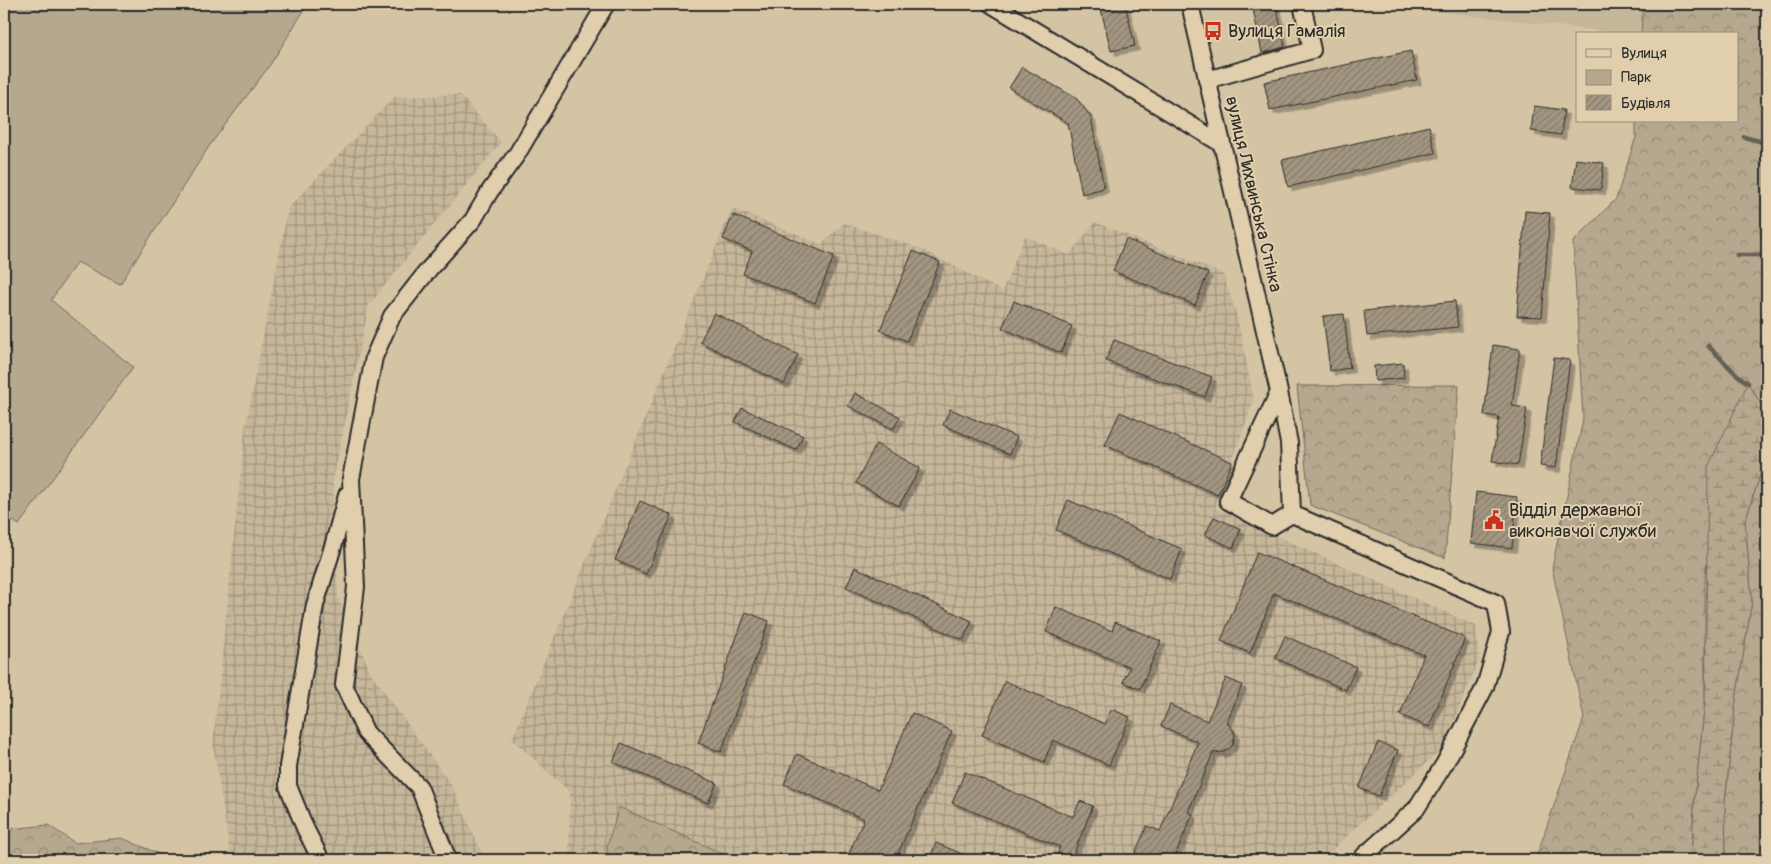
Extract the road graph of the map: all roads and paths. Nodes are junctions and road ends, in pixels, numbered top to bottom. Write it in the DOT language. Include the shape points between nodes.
graph roads {
  1 [pos="606,4"];
  2 [pos="991,4"];
  3 [pos="1190,4"];
  4 [pos="1302,4"];
  5 [pos="1207,80"];
  6 [pos="1222,144"];
  7 [pos="1279,392"];
  8 [pos="351,479"];
  9 [pos="1292,514"];
  10 [pos="321,860"];
  11 [pos="448,860"];
  12 [pos="1363,860"];
  1 -- 8 [label="street" via="517,154 473,220 392,316 374,357"];
  2 -- 6 [label="street"];
  3 -- 5 [label="street, вулиця Лихвинська Стінка"];
  4 -- 5 [label="street" via="1312,50"];
  5 -- 6 [label="street, вулиця Лихвинська Стінка"];
  6 -- 7 [label="street, вулиця Лихвинська Стінка"];
  7 -- 9 [label="street, вулиця Лихвинська Стінка" via="1289,443"];
  7 -- 9 [label="street" via="1228,501 1272,526"];
  8 -- 10 [label="street" via="315,605 288,766 288,786"];
  8 -- 11 [label="street" via="356,587 344,685 366,733 419,787"];
  9 -- 12 [label="street" via="1496,603 1501,632 1485,687 1445,763 1416,809"];
}
